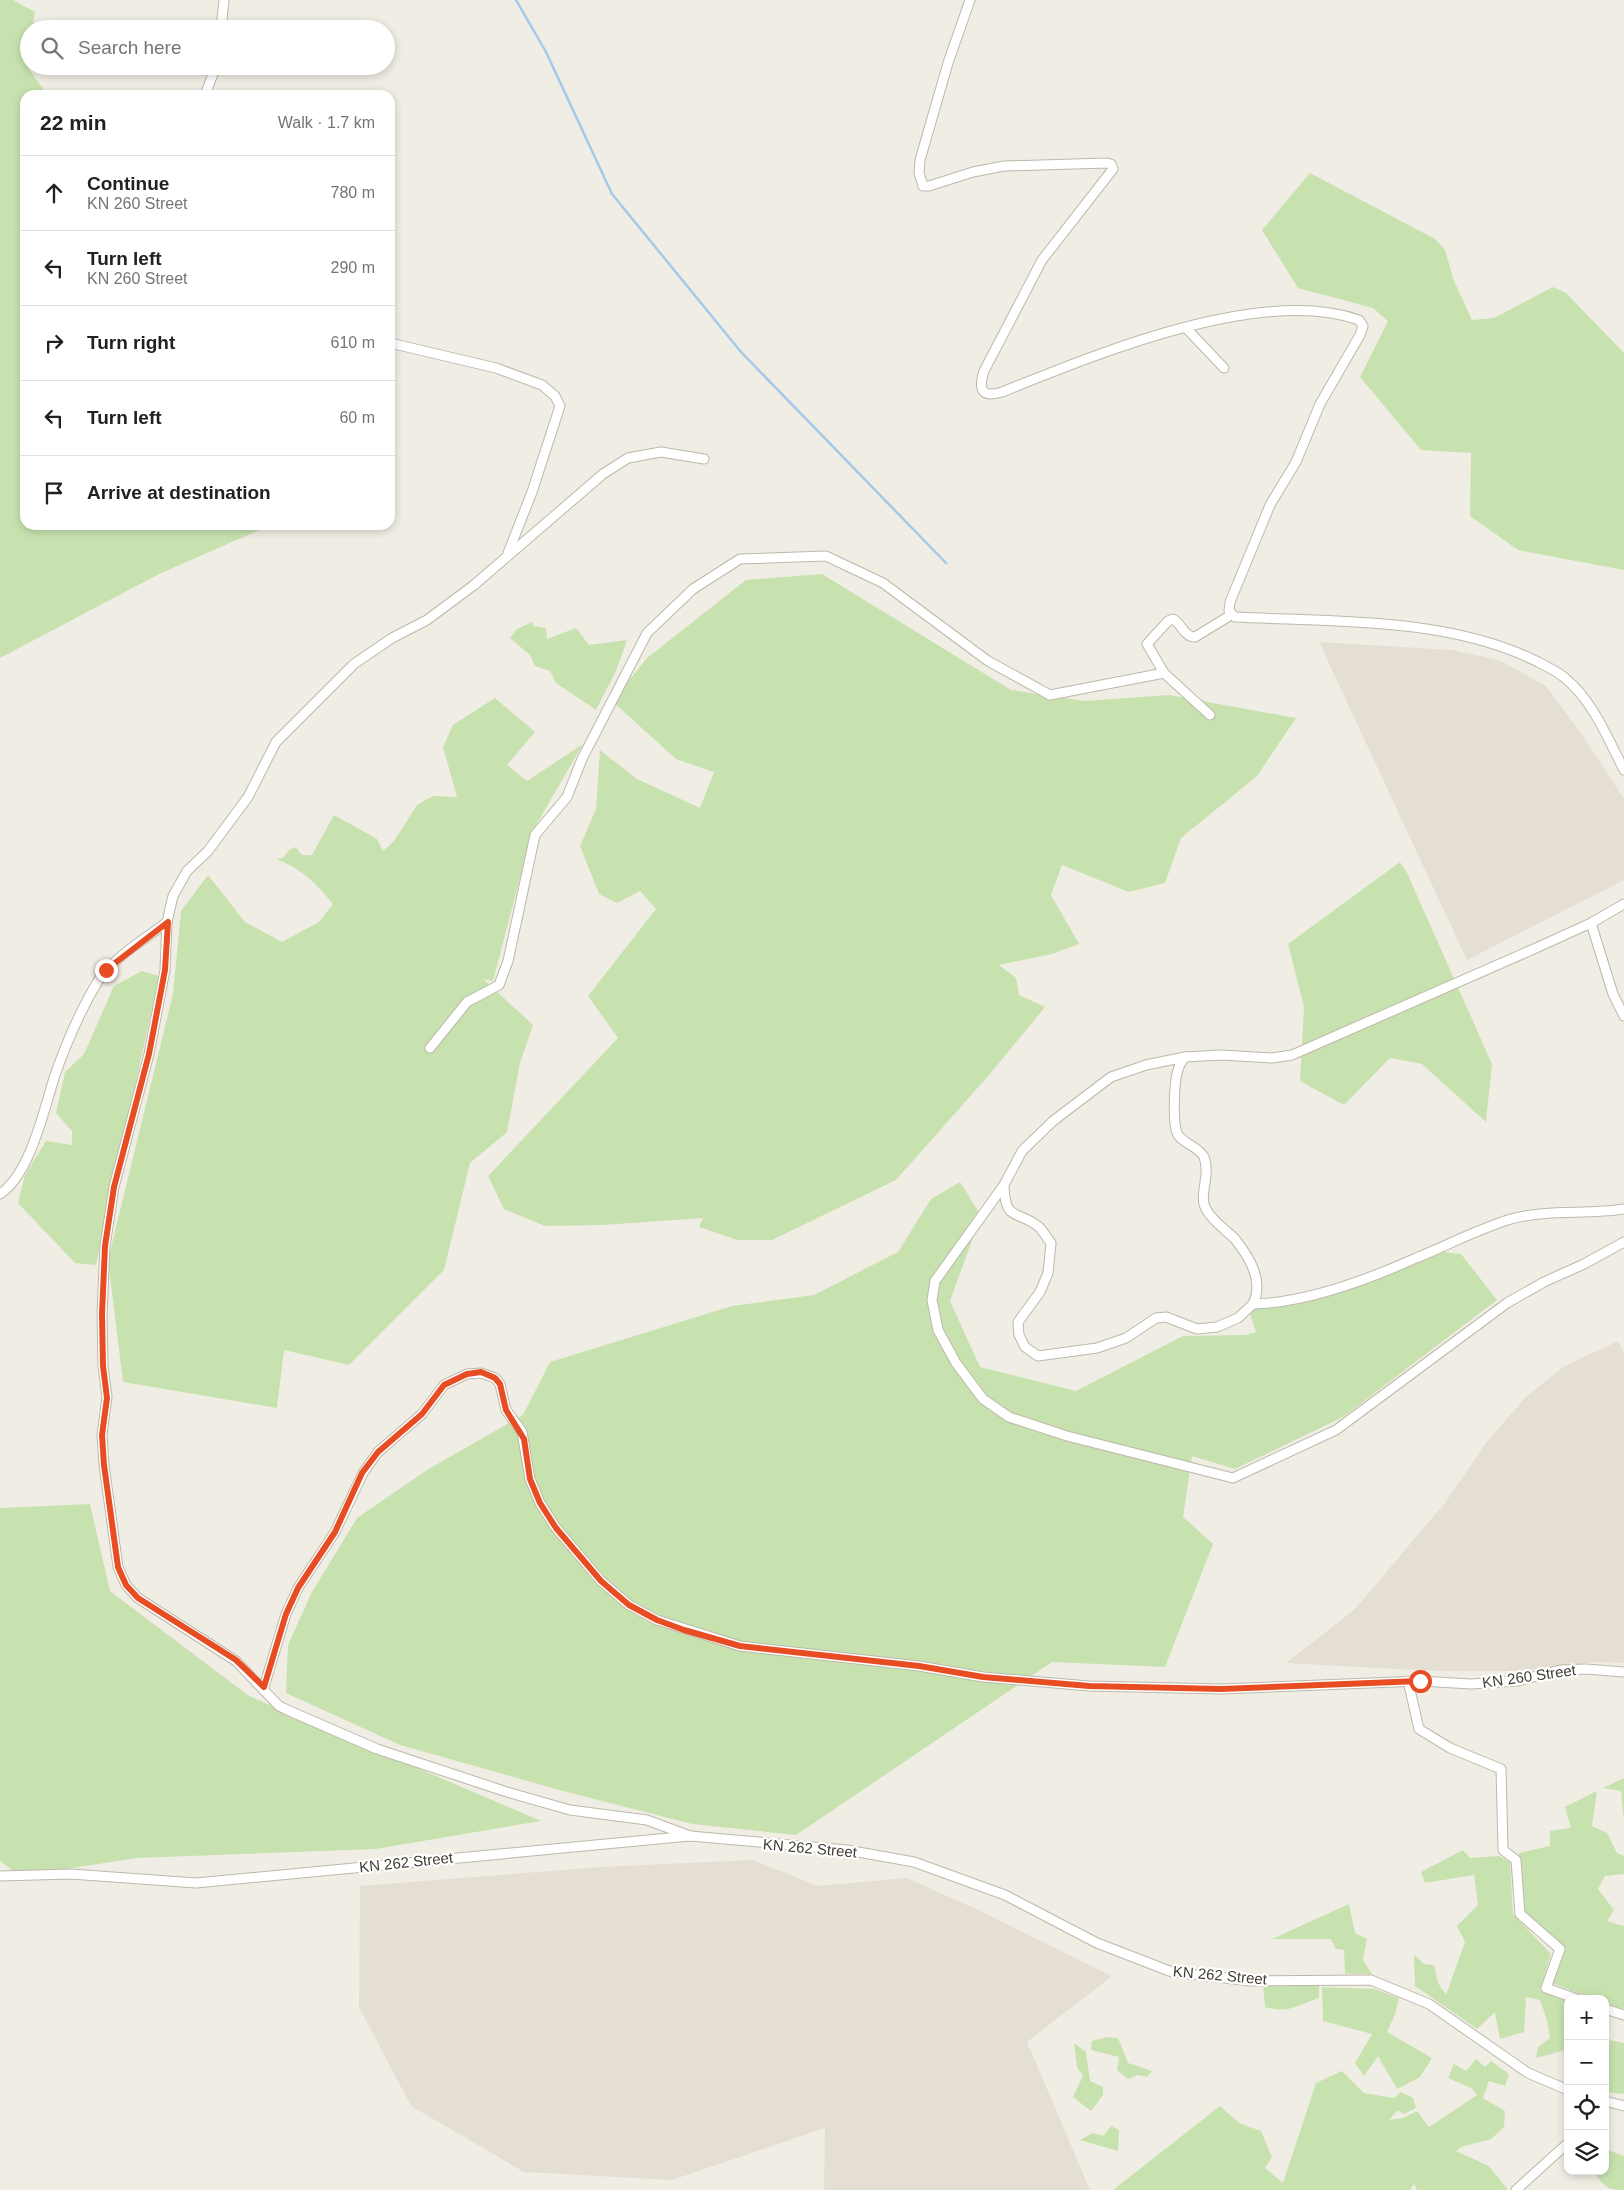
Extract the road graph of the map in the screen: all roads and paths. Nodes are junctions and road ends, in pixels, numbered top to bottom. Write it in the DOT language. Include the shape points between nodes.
graph roads {
  1 [pos="224,0"];
  2 [pos="970,0"];
  3 [pos="222,20"];
  4 [pos="213,75"];
  5 [pos="207,90"];
  6 [pos="1186,328"];
  7 [pos="395,344"];
  8 [pos="1224,368"];
  9 [pos="704,459"];
  10 [pos="507,556"];
  11 [pos="1231,615"];
  12 [pos="1164,673"];
  13 [pos="1210,714"];
  14 [pos="1624,770"];
  15 [pos="1624,904"];
  16 [pos="168,922"];
  17 [pos="1591,923"];
  18 [pos="1624,1016"];
  19 [pos="430,1048"];
  20 [pos="1185,1057"];
  21 [pos="1004,1185"];
  22 [pos="0,1194"];
  23 [pos="1624,1209"];
  24 [pos="1624,1242"];
  25 [pos="1253,1304"];
  26 [pos="1624,1672"];
  27 [pos="1408,1681"];
  28 [pos="264,1687"];
  29 [pos="690,1836"];
  30 [pos="0,1876"];
  31 [pos="1566,1995"];
  32 [pos="1609,2010"];
  33 [pos="1624,2015"];
  34 [pos="1564,2088"];
  35 [pos="1609,2102"];
  36 [pos="1624,2106"];
  37 [pos="1564,2146"];
  38 [pos="1516,2190"];
  1 -- 3 [label="street"];
  2 -- 6 [label="street" via="948,62 920,160 923,186 1004,166 1106,163 1113,168 1042,260 984,371 982,389 990,396 1102,352"];
  4 -- 5 [label="street"];
  6 -- 8 [label="street"];
  6 -- 11 [label="street" via="1240,314 1273,311 1340,315 1358,320 1362,326 1360,335 1320,404 1296,462 1270,505 1230,602"];
  7 -- 10 [label="street" via="496,368 542,384 555,396 560,406"];
  9 -- 10 [label="street" via="661,452 628,458 603,474"];
  10 -- 16 [label="street" via="438,612 354,664 276,742 248,797 208,852 188,871 173,896"];
  11 -- 12 [label="street" via="1194,637 1186,634 1179,622 1168,621 1147,644"];
  11 -- 14 [label="street" via="1391,625 1490,641 1565,678 1584,698"];
  12 -- 13 [label="street"];
  12 -- 19 [label="street" via="1050,695 988,661 884,583 826,556 740,559 693,590 647,633 582,759 567,797 535,835 508,961 499,985 467,1002"];
  15 -- 17 [label="street"];
  16 -- 22 [label="street" via="113,964 97,983 56,1073 27,1156 12,1184"];
  16 -- 28 [label="street" via="165,970 149,1054 114,1187 105,1246 102,1323 107,1398 102,1435 104,1465 118,1567 126,1585 138,1598 236,1660"];
  17 -- 18 [label="street" via="1613,994"];
  17 -- 20 [label="street" via="1292,1055 1272,1058 1222,1054"];
  20 -- 21 [label="street" via="1137,1067 1111,1077 1054,1121 1022,1151"];
  20 -- 25 [label="street" via="1176,1080 1178,1135 1203,1156 1208,1178 1203,1192 1205,1209 1236,1240 1257,1275 1259,1292"];
  21 -- 24 [label="street" via="935,1281 932,1300 938,1330 956,1364 983,1399 1009,1417 1067,1436 1233,1478 1336,1430 1507,1303"];
  21 -- 25 [label="street" via="1005,1204 1015,1216 1038,1227 1051,1244 1048,1273 1040,1292 1018,1322 1019,1335 1025,1347 1038,1356 1097,1348 1126,1338 1156,1318 1166,1317 1197,1328 1217,1327 1238,1318"];
  23 -- 25 [label="street" via="1513,1218 1415,1259 1310,1296 1272,1304"];
  26 -- 27 [label="street, KN 260 Street" via="1586,1668 1560,1670 1518,1681 1471,1684"];
  27 -- 28 [label="street, KN 260 Street" via="1221,1689 1089,1686 983,1677 919,1666 740,1646 684,1630 629,1605 601,1581 556,1528 530,1479 524,1439 506,1410 500,1384 481,1372 467,1374 444,1385 422,1414 378,1452 362,1473 335,1532 298,1588 286,1614"];
  27 -- 31 [label="street" via="1419,1729 1450,1748 1501,1770 1503,1850 1516,1860 1520,1914 1560,1949 1546,1988"];
  28 -- 29 [label="street" via="279,1706 377,1748 570,1810 647,1820"];
  29 -- 30 [label="street, KN 262 Street" via="196,1883 71,1874"];
  29 -- 34 [label="street, KN 262 Street" via="847,1850 914,1862 1006,1895 1097,1942 1172,1972 1252,1981 1371,1980 1429,2004 1528,2073"];
  32 -- 33 [label="street"];
  35 -- 36 [label="street"];
  37 -- 38 [label="street"];
}
